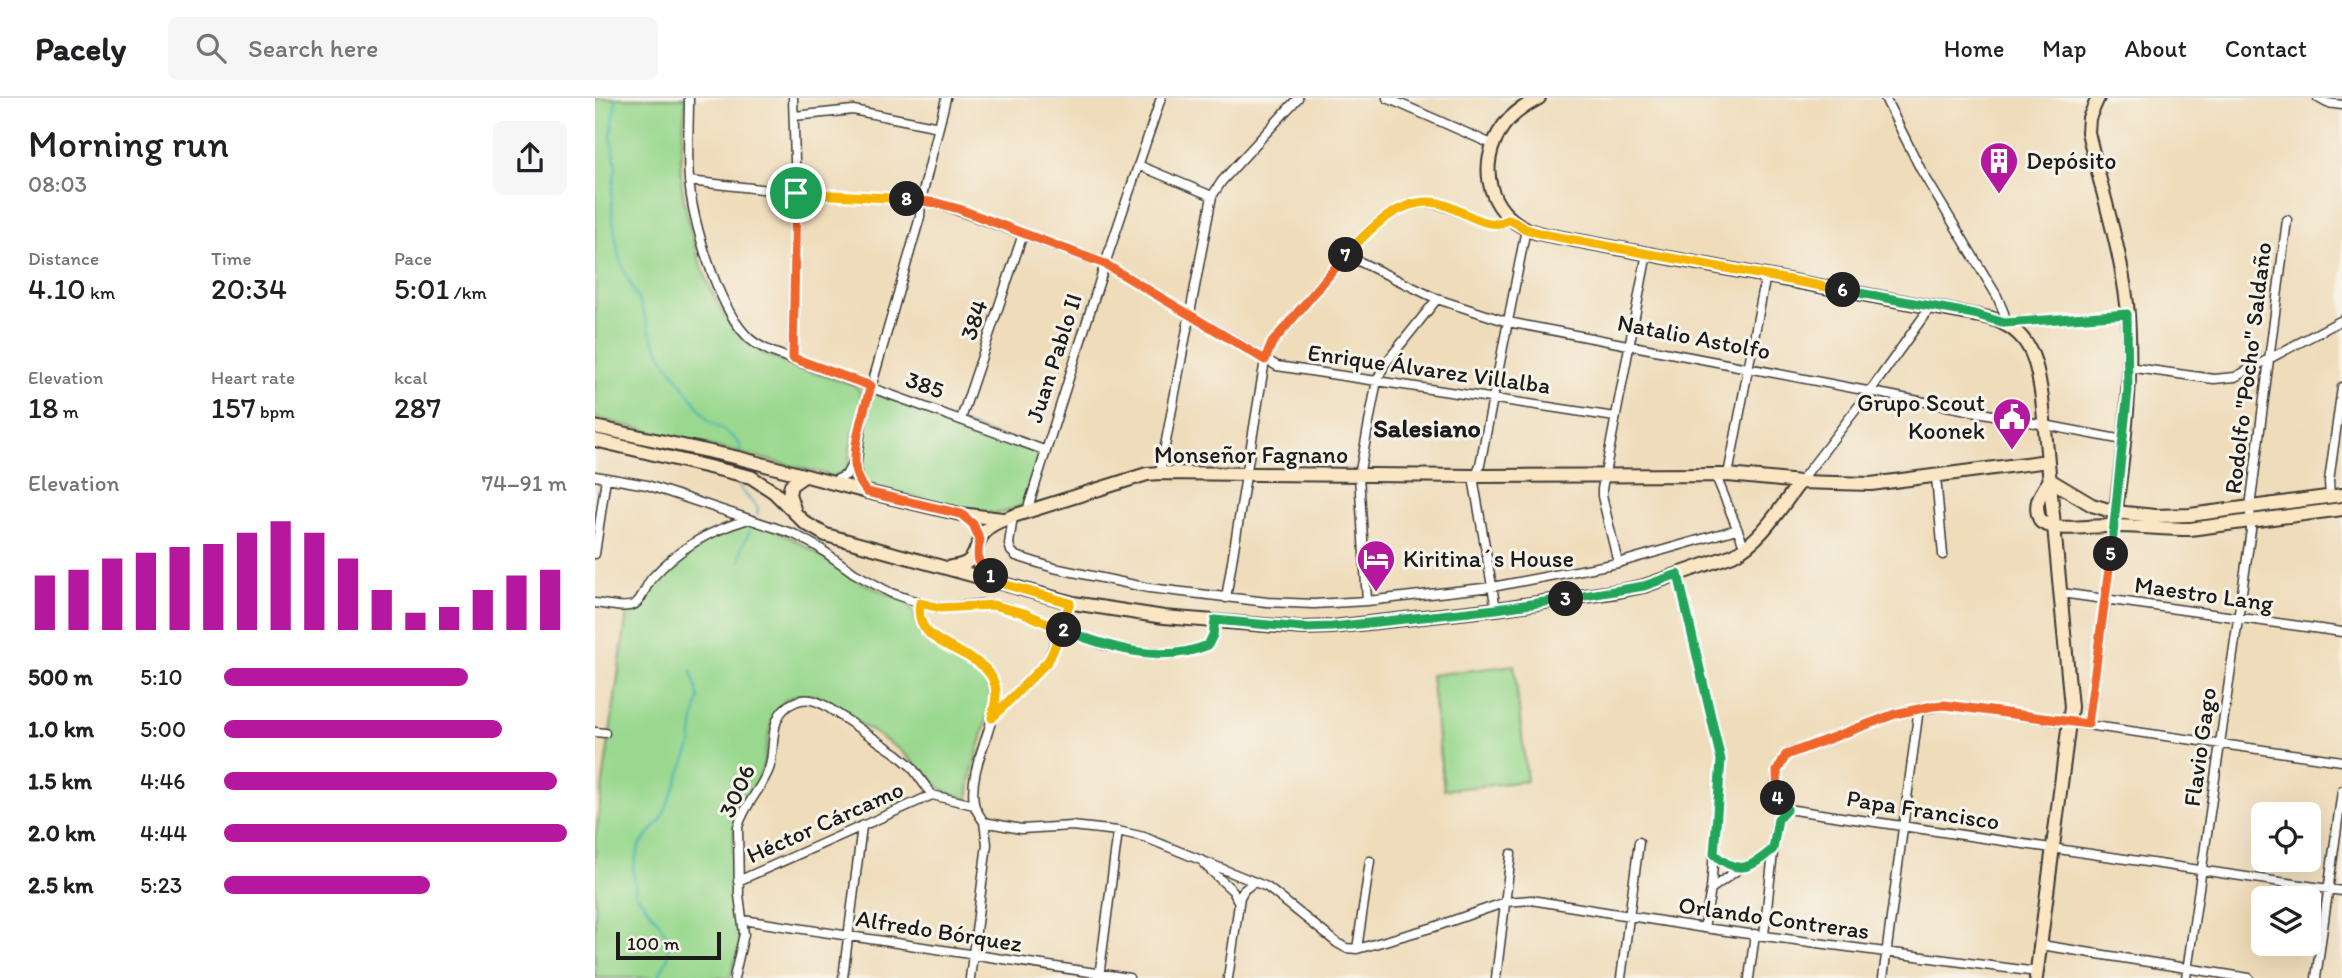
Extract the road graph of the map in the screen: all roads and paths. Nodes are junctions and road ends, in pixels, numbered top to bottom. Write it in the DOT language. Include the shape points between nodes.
graph roads {
  1 [pos="689,98"];
  2 [pos="793,98"];
  3 [pos="946,98"];
  4 [pos="1161,98"];
  5 [pos="1298,98"];
  6 [pos="1387,98"];
  7 [pos="1539,98"];
  8 [pos="1885,98"];
  9 [pos="2098,98"];
  10 [pos="2318,98"];
  11 [pos="2342,105"];
  12 [pos="794,116"];
  13 [pos="939,127"];
  14 [pos="1494,145"];
  15 [pos="1138,165"];
  16 [pos="689,181"];
  17 [pos="796,193"];
  18 [pos="1212,196"];
  19 [pos="921,200"];
  20 [pos="1509,219"];
  21 [pos="2287,220"];
  22 [pos="1526,229"];
  23 [pos="1023,234"];
  24 [pos="1647,253"];
  25 [pos="1346,255"];
  26 [pos="1105,264"];
  27 [pos="1766,275"];
  28 [pos="1437,299"];
  29 [pos="1931,306"];
  30 [pos="2127,314"];
  31 [pos="1191,315"];
  32 [pos="2342,320"];
  33 [pos="1508,322"];
  34 [pos="2005,323"];
  35 [pos="1630,345"];
  36 [pos="793,358"];
  37 [pos="2270,358"];
  38 [pos="1265,360"];
  39 [pos="1749,367"];
  40 [pos="2128,367"];
  41 [pos="1377,380"];
  42 [pos="871,386"];
  43 [pos="2342,387"];
  44 [pos="1871,390"];
  45 [pos="1492,397"];
  46 [pos="1615,417"];
  47 [pos="961,419"];
  48 [pos="2045,424"];
  49 [pos="595,427"];
  50 [pos="595,440"];
  51 [pos="2123,440"];
  52 [pos="1044,450"];
  53 [pos="857,451"];
  54 [pos="2048,461"];
  55 [pos="1160,473"];
  56 [pos="1244,475"];
  57 [pos="595,476"];
  58 [pos="804,476"];
  59 [pos="1359,476"];
  60 [pos="1475,476"];
  61 [pos="1604,476"];
  62 [pos="1722,476"];
  63 [pos="1936,477"];
  64 [pos="606,478"];
  65 [pos="2050,480"];
  66 [pos="831,482"];
  67 [pos="1800,482"];
  68 [pos="867,492"];
  69 [pos="2336,496"];
  70 [pos="2250,507"];
  71 [pos="2342,509"];
  72 [pos="1027,511"];
  73 [pos="961,514"];
  74 [pos="797,515"];
  75 [pos="1009,517"];
  76 [pos="749,519"];
  77 [pos="2114,519"];
  78 [pos="2252,521"];
  79 [pos="2055,527"];
  80 [pos="1737,529"];
  81 [pos="980,540"];
  82 [pos="1745,548"];
  83 [pos="976,554"];
  84 [pos="595,555"];
  85 [pos="1943,555"];
  86 [pos="1618,563"];
  87 [pos="947,567"];
  88 [pos="1678,574"];
  89 [pos="1000,583"];
  90 [pos="1492,587"];
  91 [pos="2061,593"];
  92 [pos="1226,598"];
  93 [pos="2106,600"];
  94 [pos="1367,601"];
  95 [pos="595,603"];
  96 [pos="920,603"];
  97 [pos="1070,603"];
  98 [pos="1496,609"];
  99 [pos="2239,618"];
  100 [pos="1215,620"];
  101 [pos="1061,629"];
  102 [pos="2342,632"];
  103 [pos="1919,708"];
  104 [pos="992,718"];
  105 [pos="2070,722"];
  106 [pos="2088,724"];
  107 [pos="595,732"];
  108 [pos="605,733"];
  109 [pos="2220,743"];
  110 [pos="2342,761"];
  111 [pos="2342,791"];
  112 [pos="932,795"];
  113 [pos="974,805"];
  114 [pos="1787,809"];
  115 [pos="984,822"];
  116 [pos="862,826"];
  117 [pos="1904,826"];
  118 [pos="1118,831"];
  119 [pos="1639,842"];
  120 [pos="1773,849"];
  121 [pos="2054,849"];
  122 [pos="1511,854"];
  123 [pos="1714,854"];
  124 [pos="1199,860"];
  125 [pos="1370,861"];
  126 [pos="1742,867"];
  127 [pos="2202,871"];
  128 [pos="738,881"];
  129 [pos="1254,881"];
  130 [pos="1711,889"];
  131 [pos="2329,889"];
  132 [pos="2342,891"];
  133 [pos="1506,902"];
  134 [pos="1239,903"];
  135 [pos="1629,915"];
  136 [pos="743,920"];
  137 [pos="1704,928"];
  138 [pos="1755,934"];
  139 [pos="848,936"];
  140 [pos="1765,936"];
  141 [pos="2041,945"];
  142 [pos="1357,949"];
  143 [pos="1886,953"];
  144 [pos="973,955"];
  145 [pos="2187,973"];
  146 [pos="2037,975"];
  147 [pos="1099,976"];
  148 [pos="734,978"];
  149 [pos="843,978"];
  150 [pos="970,978"];
  151 [pos="1129,978"];
  152 [pos="1228,978"];
  153 [pos="1496,978"];
  154 [pos="1621,978"];
  155 [pos="1749,978"];
  156 [pos="1883,978"];
  157 [pos="2249,978"];
  158 [pos="2316,978"];
  1 -- 16 [label="street, 385"];
  2 -- 12 [label="street"];
  3 -- 13 [label="street"];
  4 -- 15 [label="street, Juan Pablo II"];
  5 -- 18 [label="street"];
  6 -- 14 [label="street"];
  7 -- 14 [label="street" via="1510,118"];
  8 -- 34 [label="street" via="1921,170 1997,296"];
  9 -- 30 [label="street" via="2088,127"];
  10 -- 11 [label="street"];
  12 -- 13 [label="street" via="853,110"];
  12 -- 17 [label="street"];
  13 -- 19 [label="street"];
  14 -- 20 [label="street" via="1491,188"];
  15 -- 18 [label="street"];
  15 -- 26 [label="street, Juan Pablo II"];
  16 -- 17 [label="street, Enrique Álvarez Villalba"];
  16 -- 36 [label="street, 385" via="714,276 733,318 757,344"];
  17 -- 19 [label="street, Enrique Álvarez Villalba"];
  17 -- 36 [label="street"];
  18 -- 31 [label="street"];
  19 -- 23 [label="street, Enrique Álvarez Villalba"];
  19 -- 42 [label="street" via="920,218"];
  20 -- 22 [label="street"];
  20 -- 25 [label="street" via="1494,224 1443,204 1416,204 1378,222"];
  21 -- 37 [label="street, Rodolfo \"Pocho\" Saldaño"];
  22 -- 24 [label="street"];
  22 -- 33 [label="street"];
  23 -- 26 [label="street, Enrique Álvarez Villalba"];
  23 -- 47 [label="street, 384"];
  24 -- 27 [label="street"];
  24 -- 35 [label="street"];
  25 -- 28 [label="street, Natalio Astolfo"];
  25 -- 38 [label="street" via="1272,343"];
  26 -- 31 [label="street, Enrique Álvarez Villalba"];
  26 -- 52 [label="street, Juan Pablo II"];
  27 -- 29 [label="street"];
  27 -- 39 [label="street"];
  28 -- 33 [label="street, Natalio Astolfo"];
  28 -- 41 [label="street"];
  29 -- 34 [label="street"];
  29 -- 44 [label="street"];
  30 -- 34 [label="street"];
  30 -- 40 [label="street"];
  31 -- 38 [label="street, Enrique Álvarez Villalba"];
  31 -- 55 [label="street"];
  32 -- 37 [label="street"];
  33 -- 35 [label="street, Natalio Astolfo"];
  33 -- 45 [label="street"];
  34 -- 48 [label="street" via="2019,333 2032,354"];
  35 -- 39 [label="street, Natalio Astolfo"];
  35 -- 46 [label="street"];
  36 -- 42 [label="street, 385"];
  37 -- 40 [label="street" via="2227,379"];
  37 -- 70 [label="street, Rodolfo \"Pocho\" Saldaño"];
  38 -- 41 [label="street, Enrique Álvarez Villalba" via="1277,366"];
  38 -- 56 [label="street"];
  39 -- 44 [label="street, Natalio Astolfo"];
  39 -- 62 [label="street"];
  40 -- 51 [label="street"];
  41 -- 45 [label="street, Enrique Álvarez Villalba"];
  41 -- 59 [label="street"];
  42 -- 47 [label="street, 385"];
  42 -- 53 [label="street"];
  43 -- 69 [label="street" via="2329,481"];
  44 -- 48 [label="street, Natalio Astolfo"];
  44 -- 67 [label="street"];
  45 -- 46 [label="street, Enrique Álvarez Villalba"];
  45 -- 60 [label="street"];
  46 -- 61 [label="street"];
  47 -- 52 [label="street, 385"];
  48 -- 51 [label="street, Natalio Astolfo"];
  48 -- 54 [label="street"];
  49 -- 58 [label="street, Monseñor Fagnano"];
  50 -- 74 [label="street" via="751,477"];
  51 -- 77 [label="street"];
  52 -- 72 [label="street, Juan Pablo II"];
  53 -- 66 [label="street" via="850,472"];
  53 -- 68 [label="street" via="857,475"];
  54 -- 63 [label="street, Monseñor Fagnano"];
  54 -- 65 [label="street"];
  55 -- 56 [label="street, Monseñor Fagnano"];
  55 -- 72 [label="street, Monseñor Fagnano"];
  56 -- 59 [label="street, Monseñor Fagnano"];
  56 -- 92 [label="street"];
  57 -- 64 [label="street"];
  58 -- 66 [label="street, Monseñor Fagnano"];
  58 -- 74 [label="street" via="791,485"];
  59 -- 60 [label="street, Monseñor Fagnano"];
  59 -- 94 [label="street"];
  60 -- 61 [label="street, Monseñor Fagnano"];
  60 -- 90 [label="street"];
  61 -- 62 [label="street, Monseñor Fagnano"];
  61 -- 86 [label="street" via="1602,496"];
  62 -- 67 [label="street, Monseñor Fagnano"];
  62 -- 80 [label="street"];
  63 -- 67 [label="street, Monseñor Fagnano" via="1871,484"];
  63 -- 85 [label="street"];
  64 -- 76 [label="street" via="647,485"];
  64 -- 84 [label="street"];
  65 -- 77 [label="street"];
  65 -- 79 [label="street" via="2036,511 2041,522"];
  66 -- 68 [label="street, Monseñor Fagnano"];
  67 -- 82 [label="street"];
  68 -- 73 [label="street, Monseñor Fagnano"];
  69 -- 70 [label="street"];
  70 -- 77 [label="street"];
  70 -- 78 [label="street, Rodolfo \"Pocho\" Saldaño"];
  71 -- 78 [label="street"];
  72 -- 75 [label="street, Monseñor Fagnano"];
  73 -- 75 [label="street, Monseñor Fagnano"];
  73 -- 81 [label="street" via="973,524"];
  74 -- 87 [label="street" via="826,535"];
  75 -- 81 [label="street" via="985,531"];
  75 -- 92 [label="street" via="1009,544 1016,556 1149,588"];
  76 -- 95 [label="street" via="690,544 650,579 634,605"];
  76 -- 96 [label="street" via="794,534 854,573"];
  77 -- 78 [label="street" via="2190,529"];
  77 -- 79 [label="street"];
  77 -- 93 [label="street"];
  78 -- 99 [label="street, Flavio Gago"];
  79 -- 91 [label="street"];
  80 -- 82 [label="street"];
  80 -- 86 [label="street"];
  81 -- 83 [label="street"];
  82 -- 88 [label="street"];
  83 -- 87 [label="street" via="961,566"];
  83 -- 89 [label="street" via="985,572"];
  86 -- 90 [label="street"];
  87 -- 89 [label="street"];
  88 -- 98 [label="street" via="1619,591"];
  88 -- 123 [label="street" via="1721,760"];
  89 -- 97 [label="street"];
  90 -- 94 [label="street"];
  90 -- 98 [label="street"];
  91 -- 93 [label="street, Maestro Lang"];
  91 -- 105 [label="street"];
  92 -- 94 [label="street" via="1314,604"];
  93 -- 99 [label="street, Maestro Lang"];
  93 -- 106 [label="street"];
  96 -- 101 [label="street" via="940,608 993,605"];
  96 -- 104 [label="street" via="920,620 928,634 989,672 996,694"];
  97 -- 100 [label="street"];
  97 -- 101 [label="street"];
  98 -- 100 [label="street" via="1313,628"];
  99 -- 102 [label="street, Maestro Lang"];
  99 -- 109 [label="street, Flavio Gago"];
  100 -- 101 [label="street" via="1208,645 1168,654 1103,645"];
  101 -- 104 [label="street" via="1041,670"];
  103 -- 105 [label="street" via="1945,705"];
  103 -- 114 [label="street" via="1786,755 1777,771 1777,795"];
  103 -- 117 [label="street"];
  104 -- 113 [label="street" via="976,772"];
  105 -- 106 [label="street"];
  105 -- 121 [label="street"];
  106 -- 109 [label="street"];
  107 -- 108 [label="street"];
  109 -- 110 [label="street"];
  109 -- 127 [label="street, Flavio Gago"];
  111 -- 131 [label="street"];
  112 -- 113 [label="street, Héctor Cárcamo"];
  112 -- 116 [label="street, Héctor Cárcamo"];
  112 -- 128 [label="street, 3006" via="897,754 817,701 798,701 776,720 768,771 741,817"];
  113 -- 115 [label="street"];
  114 -- 117 [label="street, Papa Francisco"];
  114 -- 120 [label="street" via="1778,819"];
  115 -- 118 [label="street" via="1021,829 1072,826"];
  115 -- 144 [label="street" via="987,844"];
  116 -- 128 [label="street, Héctor Cárcamo"];
  116 -- 139 [label="street"];
  117 -- 121 [label="street, Papa Francisco"];
  117 -- 143 [label="street"];
  118 -- 124 [label="street"];
  118 -- 147 [label="street"];
  119 -- 135 [label="street"];
  120 -- 126 [label="street" via="1755,864"];
  120 -- 140 [label="street"];
  121 -- 127 [label="street, Papa Francisco"];
  121 -- 141 [label="street"];
  122 -- 133 [label="street"];
  123 -- 126 [label="street" via="1727,865"];
  123 -- 130 [label="street"];
  124 -- 129 [label="street"];
  124 -- 134 [label="street" via="1233,891"];
  125 -- 142 [label="street"];
  126 -- 130 [label="street"];
  127 -- 131 [label="street, Papa Francisco"];
  127 -- 145 [label="street, Flavio Gago"];
  128 -- 136 [label="street, 3006"];
  129 -- 134 [label="street"];
  129 -- 142 [label="street" via="1276,892 1337,943"];
  130 -- 137 [label="street"];
  131 -- 132 [label="street, Papa Francisco"];
  131 -- 158 [label="street"];
  133 -- 135 [label="street, Orlando Contreras" via="1531,900"];
  133 -- 142 [label="street"];
  133 -- 153 [label="street"];
  134 -- 152 [label="street"];
  135 -- 137 [label="street, Orlando Contreras"];
  135 -- 154 [label="street"];
  136 -- 139 [label="street, Alfredo Bórquez"];
  136 -- 148 [label="street, 3006" via="743,946"];
  137 -- 138 [label="street, Orlando Contreras"];
  138 -- 140 [label="street, Orlando Contreras"];
  138 -- 155 [label="street"];
  139 -- 144 [label="street, Alfredo Bórquez"];
  139 -- 149 [label="street"];
  140 -- 143 [label="street, Orlando Contreras"];
  141 -- 145 [label="street"];
  141 -- 146 [label="street"];
  143 -- 146 [label="street, Orlando Contreras"];
  143 -- 156 [label="street"];
  144 -- 147 [label="street, Alfredo Bórquez"];
  144 -- 150 [label="street"];
  145 -- 157 [label="street"];
  147 -- 151 [label="street, Alfredo Bórquez"];
}
